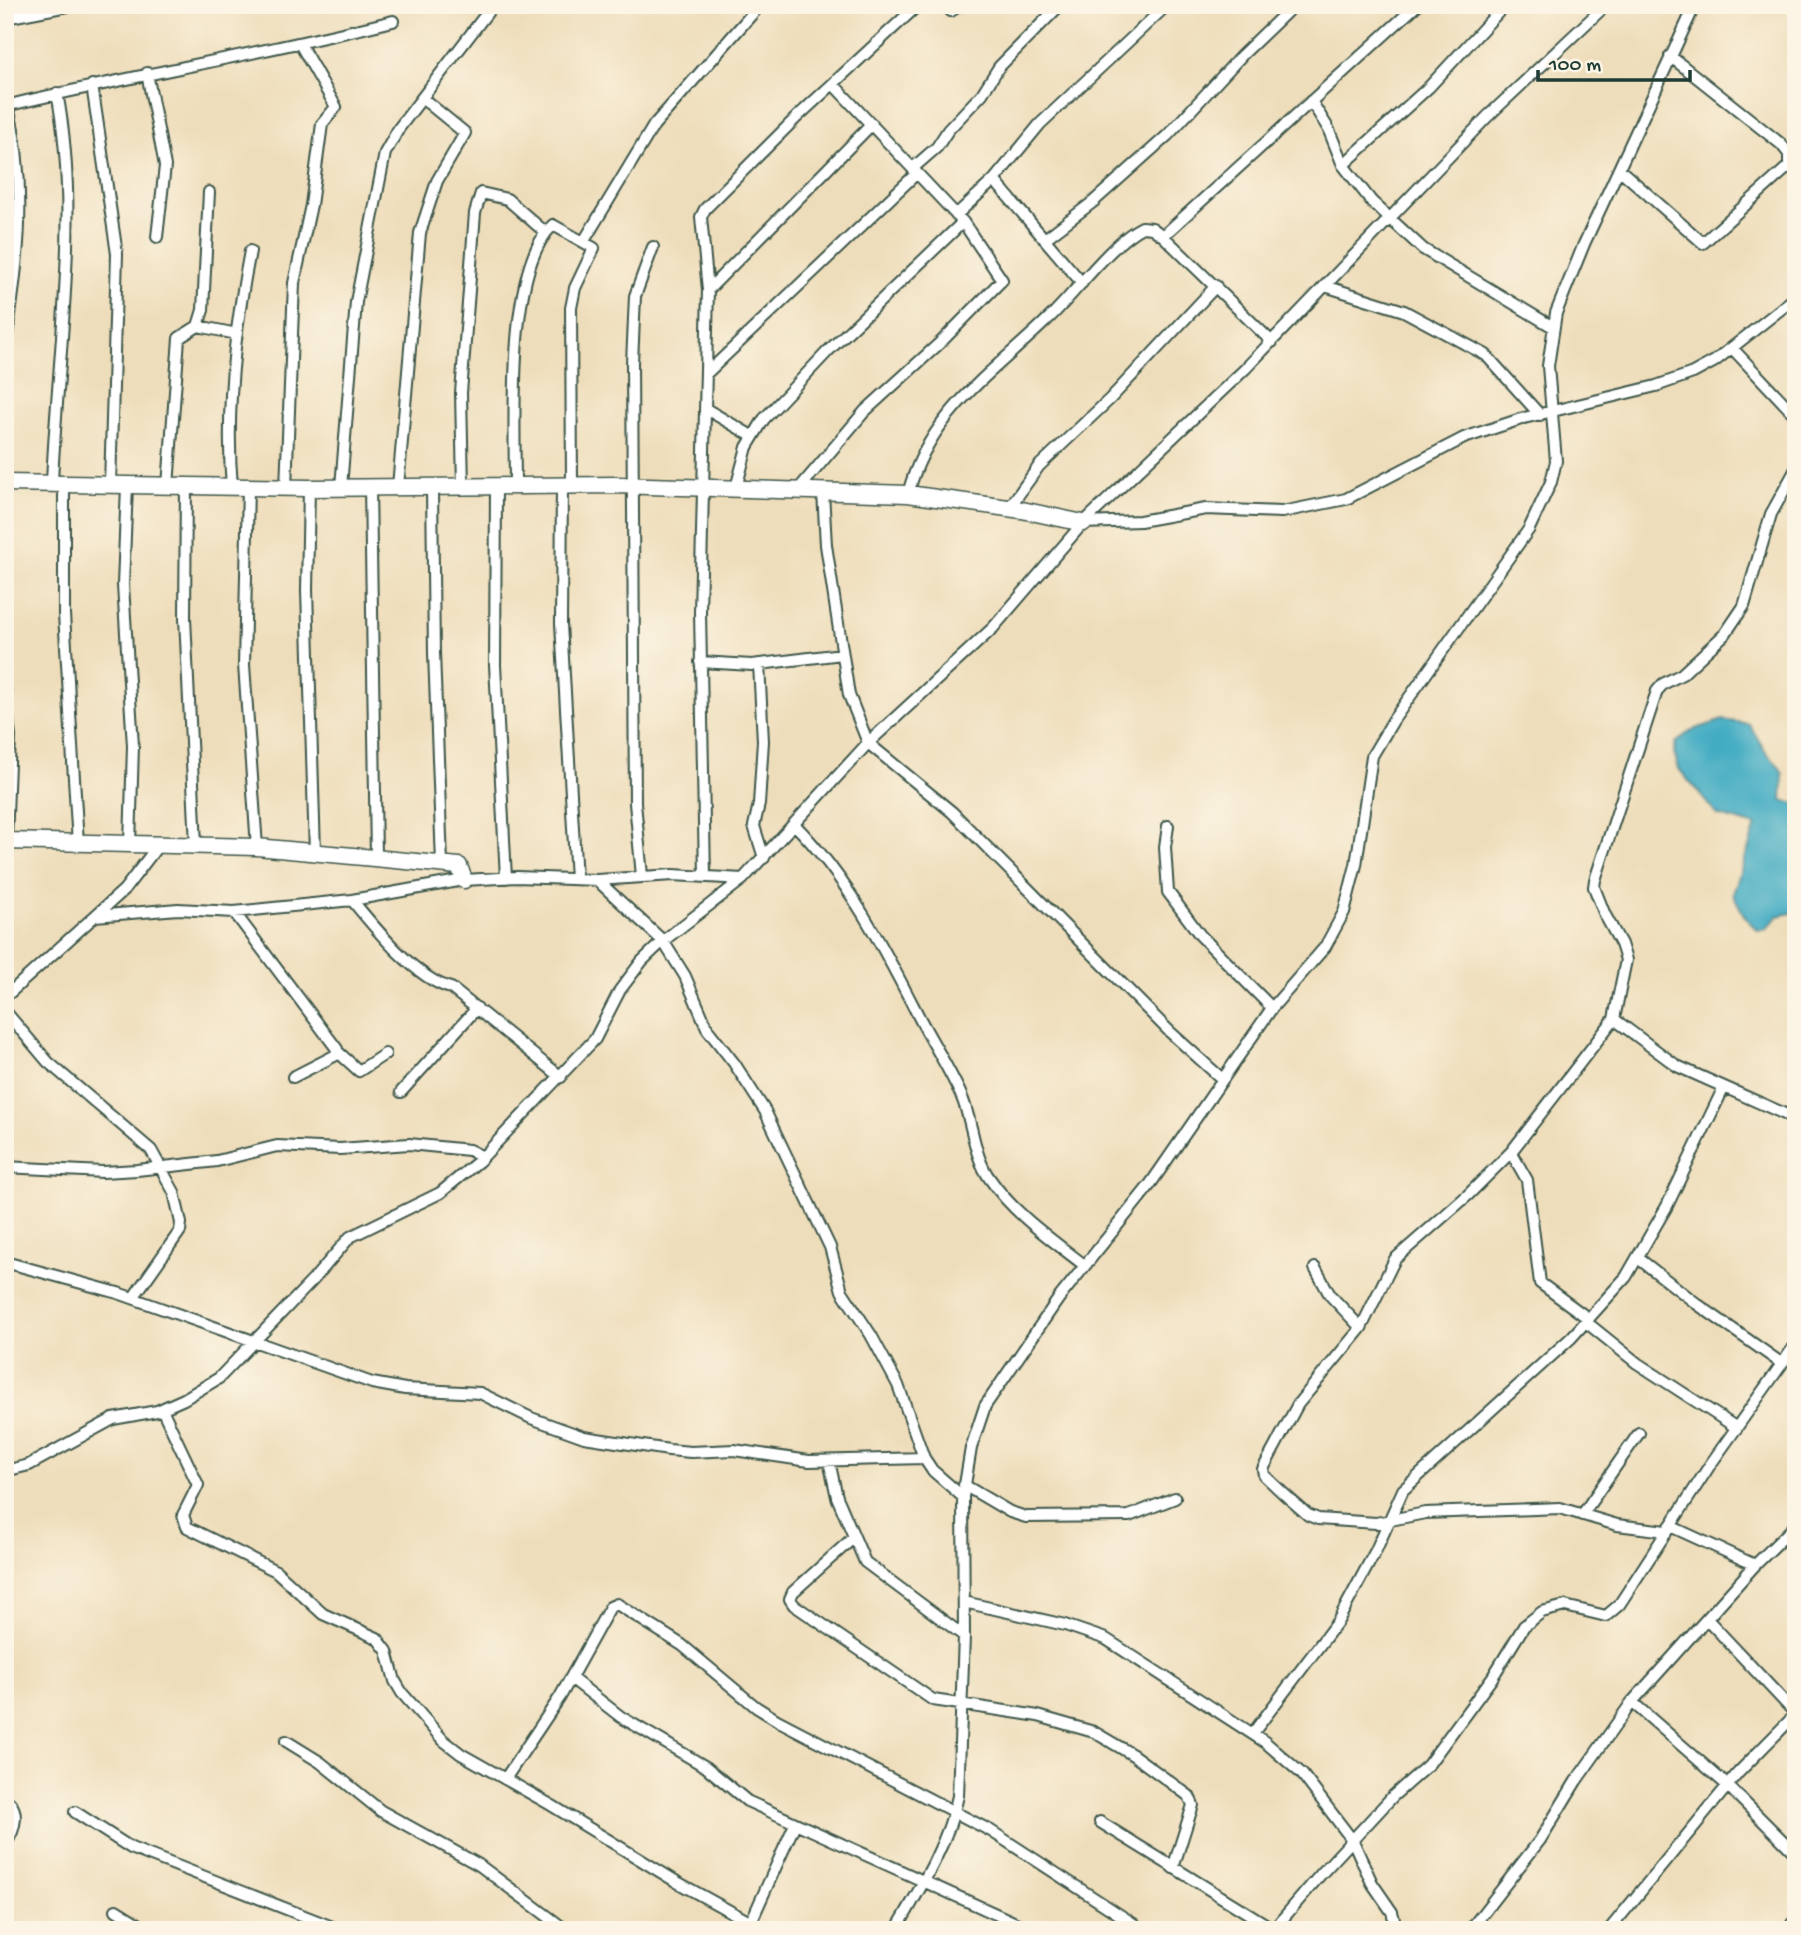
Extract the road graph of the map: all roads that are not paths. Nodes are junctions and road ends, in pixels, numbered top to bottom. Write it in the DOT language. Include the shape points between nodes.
graph roads {
  1 [pos="73,5"];
  2 [pos="493,5"];
  3 [pos="760,5"];
  4 [pos="918,5"];
  5 [pos="945,5"];
  6 [pos="960,5"];
  7 [pos="1060,5"];
  8 [pos="1167,5"];
  9 [pos="1294,5"];
  10 [pos="1417,5"];
  11 [pos="1505,5"];
  12 [pos="1606,5"];
  13 [pos="1695,5"];
  14 [pos="5,18"];
  15 [pos="393,21"];
  16 [pos="300,44"];
  17 [pos="1670,56"];
  18 [pos="147,73"];
  19 [pos="832,83"];
  20 [pos="92,85"];
  21 [pos="57,93"];
  22 [pos="422,98"];
  23 [pos="1311,101"];
  24 [pos="6,106"];
  25 [pos="872,124"];
  26 [pos="1343,165"];
  27 [pos="1619,169"];
  28 [pos="915,171"];
  29 [pos="994,180"];
  30 [pos="209,192"];
  31 [pos="960,218"];
  32 [pos="1389,218"];
  33 [pos="546,233"];
  34 [pos="1163,236"];
  35 [pos="158,237"];
  36 [pos="1046,238"];
  37 [pos="584,240"];
  38 [pos="653,247"];
  39 [pos="250,251"];
  40 [pos="1082,283"];
  41 [pos="1216,286"];
  42 [pos="1325,286"];
  43 [pos="708,290"];
  44 [pos="1796,297"];
  45 [pos="198,326"];
  46 [pos="1553,327"];
  47 [pos="237,334"];
  48 [pos="1272,342"];
  49 [pos="5,348"];
  50 [pos="1732,348"];
  51 [pos="706,374"];
  52 [pos="706,409"];
  53 [pos="1553,412"];
  54 [pos="1541,415"];
  55 [pos="1796,416"];
  56 [pos="752,436"];
  57 [pos="1796,468"];
  58 [pos="5,483"];
  59 [pos="58,483"];
  60 [pos="110,485"];
  61 [pos="567,485"];
  62 [pos="127,486"];
  63 [pos="168,486"];
  64 [pos="186,486"];
  65 [pos="496,486"];
  66 [pos="514,486"];
  67 [pos="632,486"];
  68 [pos="240,487"];
  69 [pos="341,487"];
  70 [pos="370,487"];
  71 [pos="398,487"];
  72 [pos="432,487"];
  73 [pos="704,487"];
  74 [pos="286,488"];
  75 [pos="309,488"];
  76 [pos="463,488"];
  77 [pos="736,488"];
  78 [pos="797,490"];
  79 [pos="822,492"];
  80 [pos="908,494"];
  81 [pos="1009,508"];
  82 [pos="1083,523"];
  83 [pos="842,654"];
  84 [pos="700,662"];
  85 [pos="759,664"];
  86 [pos="5,687"];
  87 [pos="869,743"];
  88 [pos="794,824"];
  89 [pos="1168,826"];
  90 [pos="6,841"];
  91 [pos="160,843"];
  92 [pos="78,844"];
  93 [pos="130,845"];
  94 [pos="196,845"];
  95 [pos="257,847"];
  96 [pos="315,853"];
  97 [pos="376,856"];
  98 [pos="764,858"];
  99 [pos="443,863"];
  100 [pos="642,876"];
  101 [pos="705,876"];
  102 [pos="506,878"];
  103 [pos="576,878"];
  104 [pos="743,879"];
  105 [pos="464,880"];
  106 [pos="597,880"];
  107 [pos="352,900"];
  108 [pos="234,912"];
  109 [pos="95,916"];
  110 [pos="663,941"];
  111 [pos="5,997"];
  112 [pos="477,1008"];
  113 [pos="1272,1008"];
  114 [pos="5,1012"];
  115 [pos="1614,1019"];
  116 [pos="338,1052"];
  117 [pos="386,1054"];
  118 [pos="293,1077"];
  119 [pos="561,1077"];
  120 [pos="1221,1079"];
  121 [pos="1724,1087"];
  122 [pos="401,1092"];
  123 [pos="1796,1119"];
  124 [pos="1511,1152"];
  125 [pos="483,1157"];
  126 [pos="5,1167"];
  127 [pos="163,1167"];
  128 [pos="1638,1258"];
  129 [pos="7,1262"];
  130 [pos="1084,1265"];
  131 [pos="1315,1268"];
  132 [pos="5,1275"];
  133 [pos="133,1298"];
  134 [pos="1588,1321"];
  135 [pos="1361,1328"];
  136 [pos="256,1341"];
  137 [pos="1796,1343"];
  138 [pos="1781,1363"];
  139 [pos="162,1409"];
  140 [pos="1737,1428"];
  141 [pos="1639,1433"];
  142 [pos="924,1458"];
  143 [pos="830,1461"];
  144 [pos="5,1471"];
  145 [pos="964,1491"];
  146 [pos="1175,1498"];
  147 [pos="1582,1515"];
  148 [pos="1389,1521"];
  149 [pos="1796,1525"];
  150 [pos="1668,1528"];
  151 [pos="853,1538"];
  152 [pos="1755,1565"];
  153 [pos="964,1602"];
  154 [pos="1707,1619"];
  155 [pos="964,1636"];
  156 [pos="571,1678"];
  157 [pos="1632,1702"];
  158 [pos="960,1705"];
  159 [pos="1796,1714"];
  160 [pos="1253,1733"];
  161 [pos="286,1741"];
  162 [pos="505,1779"];
  163 [pos="1728,1786"];
  164 [pos="5,1799"];
  165 [pos="75,1812"];
  166 [pos="954,1814"];
  167 [pos="1100,1822"];
  168 [pos="795,1824"];
  169 [pos="1353,1841"];
  170 [pos="5,1844"];
  171 [pos="1796,1854"];
  172 [pos="1173,1868"];
  173 [pos="924,1882"];
  174 [pos="116,1910"];
  175 [pos="1796,1919"];
  176 [pos="751,1922"];
  177 [pos="1275,1929"];
  178 [pos="148,1930"];
  179 [pos="340,1930"];
  180 [pos="566,1930"];
  181 [pos="764,1930"];
  182 [pos="896,1930"];
  183 [pos="1031,1930"];
  184 [pos="1143,1930"];
  185 [pos="1397,1930"];
  186 [pos="1470,1930"];
  187 [pos="1609,1930"];
  188 [pos="1787,1930"];
  1 -- 14 [label="street"];
  2 -- 22 [label="street"];
  3 -- 37 [label="street" via="654,125"];
  4 -- 19 [label="street"];
  5 -- 6 [label="street" via="951,12"];
  7 -- 28 [label="street" via="999,67 982,94"];
  8 -- 29 [label="street" via="1040,124"];
  9 -- 36 [label="street" via="1168,135"];
  10 -- 23 [label="street"];
  11 -- 26 [label="street" via="1429,87"];
  12 -- 32 [label="street" via="1486,117"];
  13 -- 17 [label="street"];
  15 -- 16 [label="street"];
  16 -- 18 [label="street"];
  16 -- 74 [label="street" via="336,107 322,124 311,205 297,259"];
  17 -- 27 [label="street"];
  17 -- 27 [label="street" via="1781,144 1789,154 1789,166 1703,243"];
  18 -- 20 [label="street"];
  18 -- 35 [label="street" via="166,166"];
  19 -- 25 [label="street"];
  19 -- 43 [label="street" via="705,209 701,228"];
  20 -- 21 [label="street"];
  20 -- 60 [label="street" via="117,254"];
  21 -- 24 [label="street"];
  21 -- 59 [label="street" via="66,145"];
  22 -- 69 [label="street" via="390,142 382,167 356,302"];
  22 -- 71 [label="street" via="465,133 437,181 420,233"];
  23 -- 26 [label="street"];
  23 -- 34 [label="street"];
  24 -- 49 [label="street" via="21,179 16,293"];
  25 -- 28 [label="street"];
  25 -- 43 [label="street"];
  26 -- 32 [label="street"];
  27 -- 46 [label="street"];
  28 -- 31 [label="street"];
  28 -- 51 [label="street"];
  29 -- 31 [label="street"];
  29 -- 36 [label="street"];
  30 -- 45 [label="street" via="203,310"];
  31 -- 56 [label="street" via="773,408"];
  31 -- 78 [label="street" via="1002,280 865,411"];
  32 -- 42 [label="street"];
  32 -- 46 [label="street" via="1423,249"];
  33 -- 37 [label="street" via="553,225"];
  33 -- 66 [label="street" via="530,266 520,313"];
  33 -- 76 [label="street" via="507,199 481,193 475,213 464,340"];
  34 -- 40 [label="street" via="1147,226 1137,229"];
  34 -- 41 [label="street"];
  36 -- 40 [label="street"];
  37 -- 61 [label="street" via="594,248 575,288 571,309"];
  38 -- 67 [label="street" via="634,305"];
  39 -- 47 [label="street"];
  40 -- 80 [label="street" via="952,410 925,446"];
  41 -- 48 [label="street"];
  41 -- 81 [label="street" via="1101,408 1039,466"];
  42 -- 48 [label="street"];
  42 -- 54 [label="street" via="1404,311 1486,355"];
  43 -- 51 [label="street"];
  44 -- 50 [label="street"];
  45 -- 47 [label="street"];
  45 -- 63 [label="street" via="182,334 178,342"];
  46 -- 53 [label="street" via="1548,366"];
  47 -- 68 [label="street" via="229,432"];
  48 -- 82 [label="street"];
  50 -- 53 [label="street" via="1693,373"];
  50 -- 55 [label="street"];
  51 -- 52 [label="street"];
  52 -- 56 [label="street"];
  52 -- 73 [label="street"];
  53 -- 54 [label="street"];
  53 -- 113 [label="street" via="1556,461 1543,504 1502,571 1381,739 1372,756 1345,912 1325,947"];
  54 -- 82 [label="street" via="1464,438 1368,490 1324,505 1282,512 1206,509 1140,521"];
  56 -- 77 [label="street"];
  57 -- 115 [label="street" via="1771,514 1737,619 1682,674 1660,687 1644,725 1594,887 1626,960"];
  58 -- 59 [label="street"];
  59 -- 60 [label="street"];
  59 -- 92 [label="street"];
  60 -- 62 [label="street"];
  61 -- 66 [label="street"];
  61 -- 67 [label="street"];
  61 -- 103 [label="street" via="561,645"];
  62 -- 63 [label="street"];
  62 -- 93 [label="street" via="123,573 133,746"];
  63 -- 64 [label="street"];
  64 -- 68 [label="street"];
  64 -- 94 [label="street" via="185,618"];
  65 -- 66 [label="street"];
  65 -- 76 [label="street"];
  65 -- 102 [label="street" via="495,665"];
  67 -- 73 [label="street"];
  67 -- 100 [label="street" via="635,803"];
  68 -- 74 [label="street"];
  68 -- 95 [label="street" via="244,665"];
  69 -- 70 [label="street"];
  69 -- 75 [label="street"];
  70 -- 71 [label="street"];
  70 -- 97 [label="street"];
  71 -- 72 [label="street"];
  72 -- 76 [label="street"];
  72 -- 99 [label="street"];
  73 -- 77 [label="street"];
  73 -- 84 [label="street"];
  74 -- 75 [label="street"];
  75 -- 96 [label="street" via="307,590"];
  77 -- 78 [label="street"];
  78 -- 79 [label="street"];
  79 -- 80 [label="street"];
  79 -- 83 [label="street"];
  80 -- 81 [label="street"];
  81 -- 82 [label="street"];
  82 -- 87 [label="street" via="993,628"];
  83 -- 85 [label="street"];
  83 -- 87 [label="street" via="851,704"];
  84 -- 85 [label="street"];
  84 -- 101 [label="street"];
  85 -- 98 [label="street" via="763,741 760,804 754,827"];
  86 -- 90 [label="street" via="10,737"];
  87 -- 88 [label="street"];
  87 -- 120 [label="street" via="953,812"];
  88 -- 98 [label="street"];
  88 -- 130 [label="street" via="833,868 887,955 961,1095 989,1178 1007,1201"];
  89 -- 113 [label="street" via="1168,892 1200,935"];
  90 -- 92 [label="street"];
  91 -- 93 [label="street"];
  91 -- 94 [label="street"];
  91 -- 109 [label="street" via="130,883"];
  92 -- 93 [label="street"];
  94 -- 95 [label="street"];
  95 -- 96 [label="street"];
  96 -- 97 [label="street"];
  97 -- 99 [label="street"];
  98 -- 104 [label="street"];
  99 -- 105 [label="street" via="459,866"];
  100 -- 101 [label="street"];
  100 -- 106 [label="street"];
  101 -- 104 [label="street"];
  102 -- 103 [label="street"];
  102 -- 105 [label="street"];
  103 -- 106 [label="street"];
  104 -- 110 [label="street"];
  105 -- 107 [label="street"];
  106 -- 110 [label="street"];
  107 -- 108 [label="street"];
  107 -- 112 [label="street" via="422,973"];
  108 -- 109 [label="street" via="178,909"];
  108 -- 116 [label="street"];
  109 -- 111 [label="street"];
  110 -- 119 [label="street" via="627,980 596,1039"];
  110 -- 142 [label="street" via="685,975 708,1030 765,1111 826,1237 842,1291 898,1385"];
  112 -- 119 [label="street"];
  112 -- 122 [label="street"];
  113 -- 120 [label="street"];
  114 -- 127 [label="street" via="48,1062 152,1150"];
  115 -- 121 [label="street" via="1666,1059"];
  115 -- 124 [label="street"];
  116 -- 117 [label="street" via="359,1071"];
  116 -- 118 [label="street"];
  119 -- 125 [label="street"];
  120 -- 130 [label="street" via="1149,1186"];
  121 -- 123 [label="street"];
  121 -- 128 [label="street"];
  124 -- 134 [label="street" via="1527,1180 1540,1283"];
  124 -- 135 [label="street" via="1395,1259"];
  125 -- 127 [label="street" via="469,1150 409,1144 340,1149 277,1146 217,1161"];
  125 -- 136 [label="street" via="440,1193 350,1237"];
  126 -- 127 [label="street" via="103,1172"];
  127 -- 133 [label="street" via="181,1223"];
  128 -- 134 [label="street"];
  128 -- 138 [label="street"];
  129 -- 132 [label="street"];
  129 -- 133 [label="street"];
  130 -- 145 [label="street" via="985,1406 971,1448"];
  131 -- 135 [label="street" via="1336,1303"];
  133 -- 136 [label="street"];
  134 -- 140 [label="street" via="1637,1363"];
  134 -- 148 [label="street" via="1403,1490"];
  135 -- 148 [label="street" via="1298,1404 1262,1469 1312,1518"];
  136 -- 139 [label="street" via="219,1378"];
  136 -- 143 [label="street" via="372,1383 480,1393 584,1437 691,1452 734,1450"];
  137 -- 138 [label="street"];
  138 -- 140 [label="street"];
  139 -- 144 [label="street" via="113,1419 29,1465"];
  139 -- 162 [label="street" via="198,1485 183,1515 187,1527 276,1571 323,1614 377,1638 387,1651 395,1681 413,1707 452,1747"];
  140 -- 150 [label="street"];
  141 -- 147 [label="street"];
  142 -- 143 [label="street"];
  142 -- 145 [label="street" via="932,1470"];
  143 -- 151 [label="street" via="837,1497"];
  145 -- 146 [label="street" via="1026,1517 1129,1516"];
  145 -- 153 [label="street"];
  147 -- 148 [label="street" via="1560,1508 1486,1510 1425,1513"];
  147 -- 150 [label="street" via="1617,1525"];
  148 -- 160 [label="street" via="1338,1621"];
  149 -- 152 [label="street"];
  150 -- 152 [label="street"];
  150 -- 169 [label="street" via="1642,1573 1606,1616 1565,1606 1534,1616 1428,1765"];
  151 -- 155 [label="street" via="865,1562"];
  151 -- 158 [label="street" via="790,1599 918,1692"];
  152 -- 154 [label="street"];
  153 -- 155 [label="street"];
  153 -- 160 [label="street" via="1106,1639"];
  154 -- 157 [label="street"];
  154 -- 159 [label="street"];
  155 -- 158 [label="street"];
  156 -- 162 [label="street"];
  156 -- 166 [label="street" via="610,1607 617,1604 682,1645 756,1707"];
  156 -- 168 [label="street" via="621,1717 706,1767 747,1801"];
  157 -- 163 [label="street"];
  157 -- 186 [label="street" via="1540,1840"];
  158 -- 166 [label="street"];
  158 -- 172 [label="street" via="1038,1716 1094,1732 1189,1796 1192,1816"];
  159 -- 163 [label="street"];
  160 -- 169 [label="street" via="1302,1774"];
  161 -- 180 [label="street" via="381,1811 480,1865"];
  162 -- 176 [label="street"];
  163 -- 171 [label="street"];
  163 -- 187 [label="street"];
  164 -- 170 [label="street" via="15,1821"];
  165 -- 179 [label="street" via="131,1848"];
  166 -- 173 [label="street"];
  166 -- 184 [label="street" via="1019,1847"];
  167 -- 172 [label="street"];
  168 -- 173 [label="street"];
  168 -- 176 [label="street"];
  169 -- 177 [label="street"];
  169 -- 185 [label="street"];
  172 -- 177 [label="street"];
  173 -- 182 [label="street"];
  173 -- 183 [label="street"];
  174 -- 178 [label="street"];
  175 -- 188 [label="street"];
  176 -- 181 [label="street"];
}
